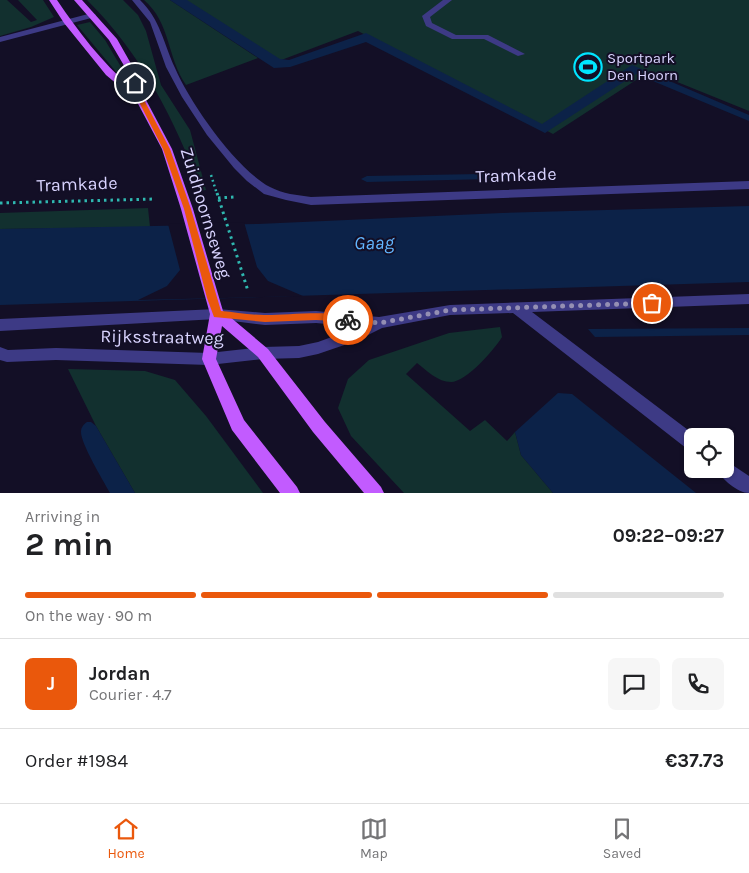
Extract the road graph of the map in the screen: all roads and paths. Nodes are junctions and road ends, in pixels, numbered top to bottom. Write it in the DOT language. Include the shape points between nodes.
graph roads {
  1 [pos="53,0"];
  2 [pos="78,0"];
  3 [pos="136,0"];
  4 [pos="448,0"];
  5 [pos="92,14"];
  6 [pos="67,21"];
  7 [pos="0,40"];
  8 [pos="521,54"];
  9 [pos="140,98"];
  10 [pos="749,186"];
  11 [pos="284,197"];
  12 [pos="218,198"];
  13 [pos="227,198"];
  14 [pos="156,199"];
  15 [pos="0,204"];
  16 [pos="222,207"];
  17 [pos="251,297"];
  18 [pos="749,299"];
  19 [pos="516,308"];
  20 [pos="218,314"];
  21 [pos="379,323"];
  22 [pos="0,325"];
  23 [pos="262,353"];
  24 [pos="2,358"];
  25 [pos="209,359"];
  26 [pos="684,437"];
  27 [pos="734,475"];
  28 [pos="749,487"];
  29 [pos="291,493"];
  30 [pos="375,493"];
  1 -- 6 [label="main road, Zuidhoornseweg"];
  2 -- 5 [label="main road, Zuidhoornseweg"];
  3 -- 11 [label="street, Zuidhoornseweg" via="155,22 184,96 206,126 243,171 264,189"];
  4 -- 8 [label="street" via="426,16 429,24 454,37 485,37"];
  5 -- 6 [label="street"];
  5 -- 9 [label="main road, Zuidhoornseweg" via="113,39 130,69"];
  6 -- 7 [label="street"];
  6 -- 9 [label="main road, Zuidhoornseweg" via="109,73"];
  9 -- 20 [label="main road, Zuidhoornseweg" via="167,149"];
  10 -- 11 [label="street, Tramkade" via="311,200"];
  12 -- 13 [label="path"];
  14 -- 15 [label="path, Tramkade"];
  16 -- 17 [label="path, Zuidhoornseweg"];
  18 -- 19 [label="street, Rijksstraatweg"];
  19 -- 21 [label="street, Rijksstraatweg" via="450,310"];
  19 -- 26 [label="street"];
  20 -- 21 [label="street, Rijksstraatweg"];
  20 -- 22 [label="street, Rijksstraatweg"];
  20 -- 23 [label="main road, Zuidhoornseweg"];
  20 -- 25 [label="main road"];
  21 -- 23 [label="street, Rijksstraatweg" via="318,348"];
  23 -- 25 [label="street, Rijksstraatweg"];
  23 -- 30 [label="main road, Zuidhoornseweg"];
  24 -- 25 [label="street, Rijksstraatweg" via="74,354"];
  25 -- 29 [label="main road" via="238,425"];
  27 -- 28 [label="street"];
}
